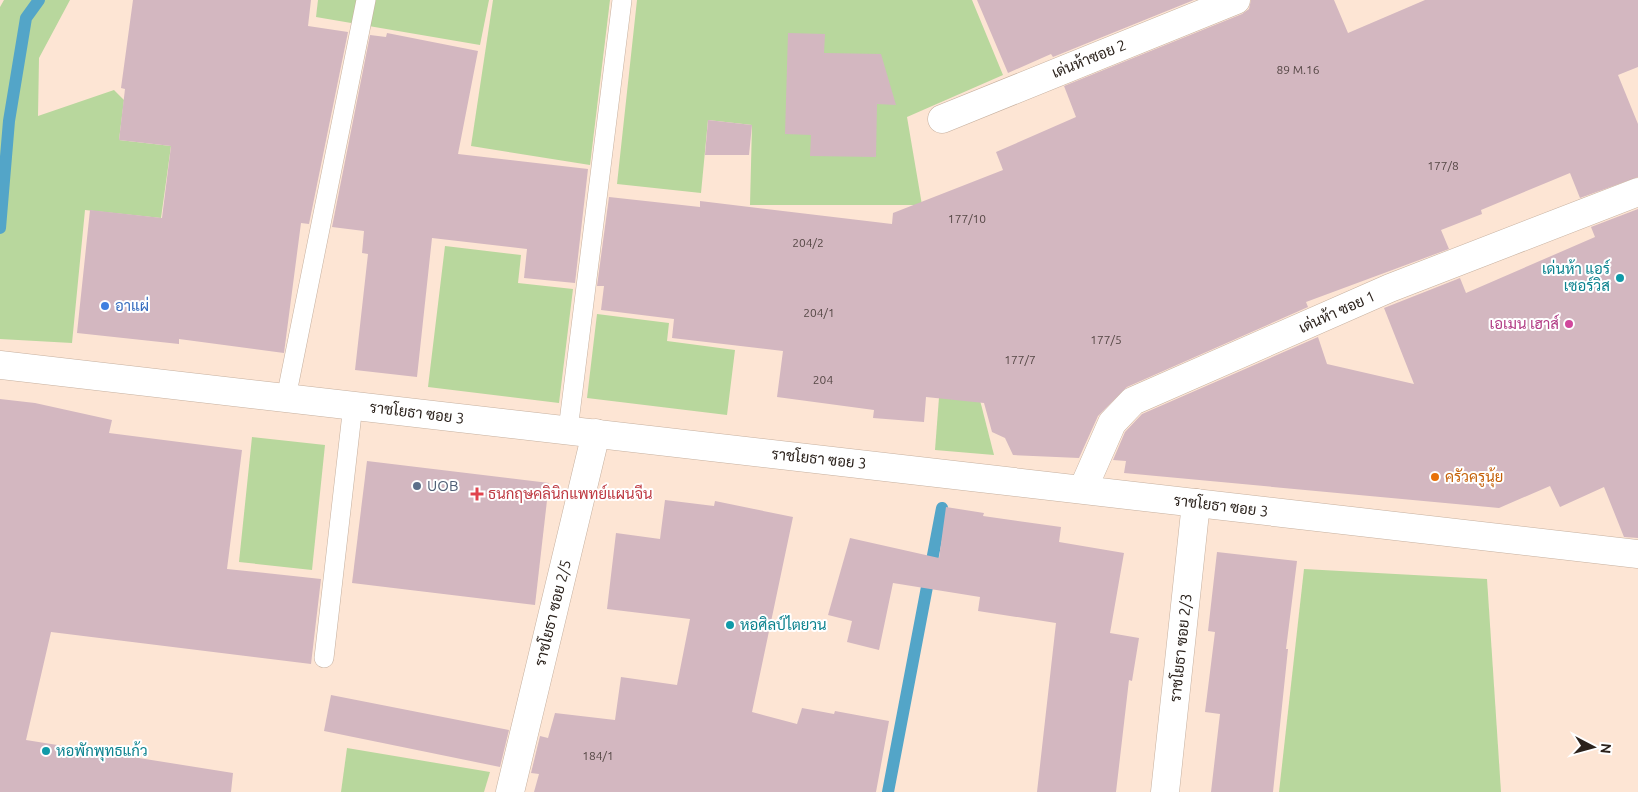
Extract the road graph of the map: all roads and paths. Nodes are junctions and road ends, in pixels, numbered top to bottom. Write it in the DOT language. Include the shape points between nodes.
graph roads {
  1 [pos="366,0"];
  2 [pos="622,0"];
  3 [pos="1236,0"];
  4 [pos="942,119"];
  5 [pos="1638,192"];
  6 [pos="0,365"];
  7 [pos="286,398"];
  8 [pos="353,405"];
  9 [pos="568,430"];
  10 [pos="596,434"];
  11 [pos="1083,489"];
  12 [pos="1196,503"];
  13 [pos="1638,554"];
  14 [pos="324,658"];
  15 [pos="510,792"];
  16 [pos="1165,792"];
  1 -- 7 [label="lane"];
  2 -- 9 [label="lane"];
  3 -- 4 [label="street, เด่นห้าซอย 2"];
  5 -- 11 [label="street, เด่นห้า ซอย 1" via="1390,288 1133,401 1112,423"];
  6 -- 7 [label="street, ราชโยธา ซอย 3"];
  7 -- 8 [label="street, ราชโยธา ซอย 3"];
  8 -- 9 [label="street, ราชโยธา ซอย 3"];
  8 -- 14 [label="lane"];
  9 -- 10 [label="street, ราชโยธา ซอย 3"];
  10 -- 11 [label="street, ราชโยธา ซอย 3"];
  10 -- 15 [label="street, ราชโยธา ซอย 2/5"];
  11 -- 12 [label="street, ราชโยธา ซอย 3"];
  12 -- 13 [label="street, ราชโยธา ซอย 3"];
  12 -- 16 [label="street, ราชโยธา ซอย 2/3"];
}
